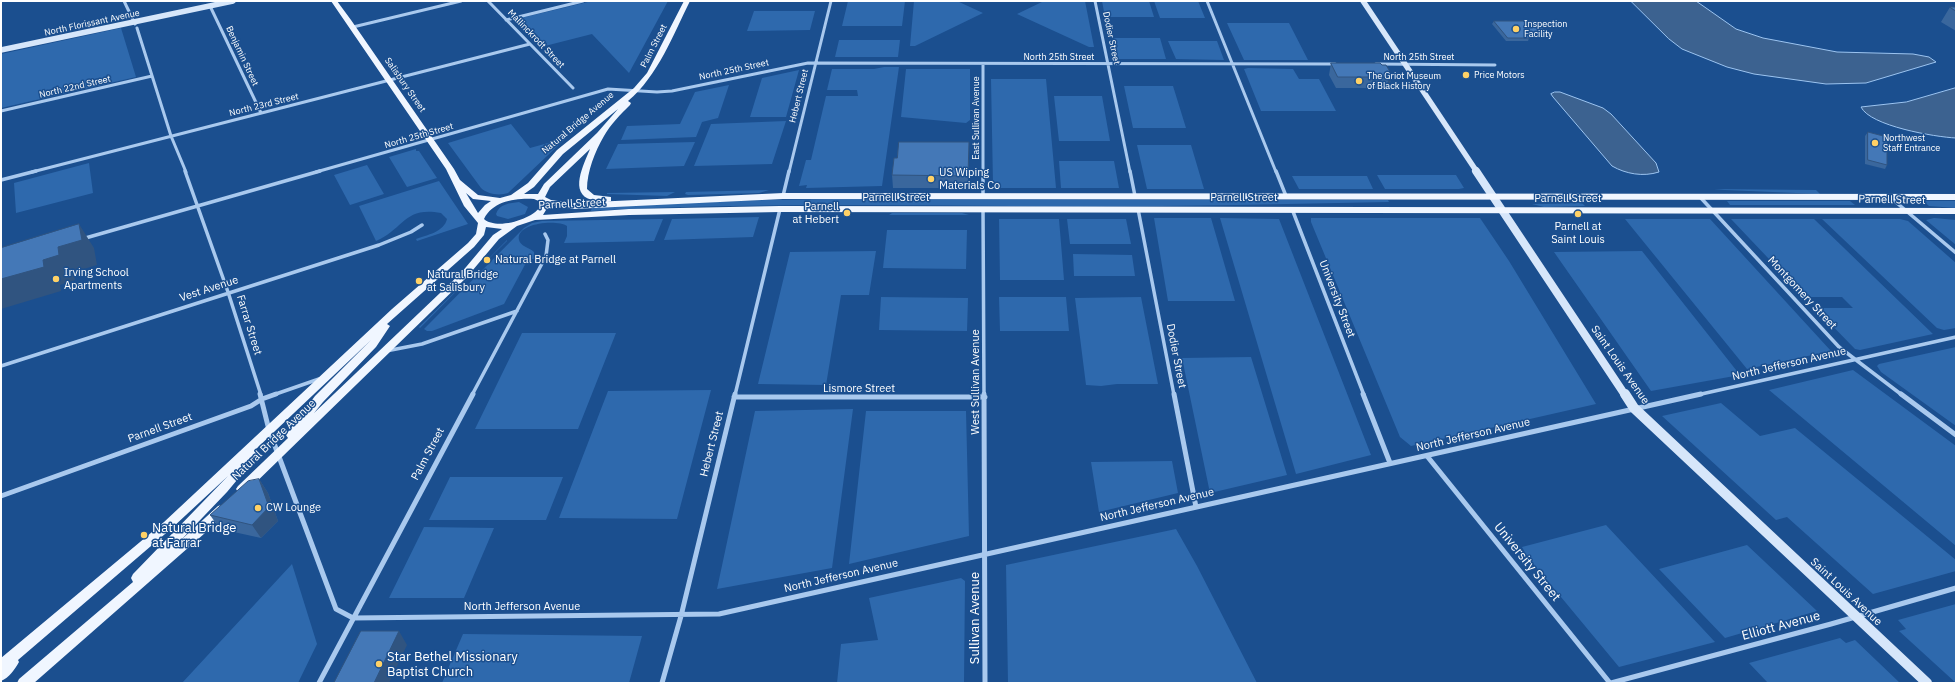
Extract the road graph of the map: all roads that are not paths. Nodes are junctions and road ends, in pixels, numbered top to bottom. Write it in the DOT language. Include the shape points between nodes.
graph roads {
  1 [pos="124,1"];
  2 [pos="233,1"];
  3 [pos="334,1"];
  4 [pos="461,1"];
  5 [pos="488,1"];
  6 [pos="583,1"];
  7 [pos="687,1"];
  8 [pos="831,1"];
  9 [pos="1095,1"];
  10 [pos="1207,1"];
  11 [pos="1363,1"];
  12 [pos="210,6"];
  13 [pos="506,20"];
  14 [pos="136,25"];
  15 [pos="353,27"];
  16 [pos="530,44"];
  17 [pos="1,50"];
  18 [pos="816,63"];
  19 [pos="983,64"];
  20 [pos="1108,64"];
  21 [pos="1232,64"];
  22 [pos="1343,64"];
  23 [pos="1372,64"];
  24 [pos="1405,64"];
  25 [pos="1495,65"];
  26 [pos="152,76"];
  27 [pos="389,80"];
  28 [pos="573,88"];
  29 [pos="637,90"];
  30 [pos="630,96"];
  31 [pos="1,111"];
  32 [pos="261,113"];
  33 [pos="600,135"];
  34 [pos="171,136"];
  35 [pos="430,140"];
  36 [pos="1,180"];
  37 [pos="458,182"];
  38 [pos="783,196"];
  39 [pos="983,196"];
  40 [pos="1135,196"];
  41 [pos="1286,196"];
  42 [pos="1493,196"];
  43 [pos="513,197"];
  44 [pos="1700,197"];
  45 [pos="1890,197"];
  46 [pos="1956,197"];
  47 [pos="543,199"];
  48 [pos="502,200"];
  49 [pos="660,201"];
  50 [pos="197,207"];
  51 [pos="780,209"];
  52 [pos="983,209"];
  53 [pos="1138,209"];
  54 [pos="1292,209"];
  55 [pos="1350,210"];
  56 [pos="1502,210"];
  57 [pos="1713,210"];
  58 [pos="1906,210"];
  59 [pos="1956,211"];
  60 [pos="533,218"];
  61 [pos="481,220"];
  62 [pos="516,223"];
  63 [pos="422,225"];
  64 [pos="546,234"];
  65 [pos="76,241"];
  66 [pos="1956,253"];
  67 [pos="228,292"];
  68 [pos="395,311"];
  69 [pos="517,311"];
  70 [pos="1956,337"];
  71 [pos="385,352"];
  72 [pos="1854,360"];
  73 [pos="1,366"];
  74 [pos="326,377"];
  75 [pos="734,398"];
  76 [pos="985,398"];
  77 [pos="262,399"];
  78 [pos="1634,408"];
  79 [pos="269,430"];
  80 [pos="1956,435"];
  81 [pos="278,454"];
  82 [pos="1426,456"];
  83 [pos="1390,463"];
  84 [pos="1,496"];
  85 [pos="1196,506"];
  86 [pos="986,554"];
  87 [pos="1956,588"];
  88 [pos="108,610"];
  89 [pos="681,616"];
  90 [pos="1856,617"];
  91 [pos="353,618"];
  92 [pos="35,637"];
  93 [pos="1,666"];
  94 [pos="1,675"];
  95 [pos="24,683"];
  96 [pos="319,683"];
  97 [pos="662,683"];
  98 [pos="985,683"];
  99 [pos="1610,683"];
  100 [pos="1927,683"];
  1 -- 14 [label="street, Farrar Street"];
  2 -- 12 [label="street, North Florissant Avenue"];
  3 -- 15 [label="main road, Salisbury Street"];
  4 -- 15 [label="street"];
  5 -- 13 [label="street, Mallinckrodt Street"];
  6 -- 13 [label="street"];
  7 -- 29 [label="main road, Palm Street" via="650,73"];
  8 -- 18 [label="street, Hebert Street"];
  9 -- 20 [label="street, Dodier Street"];
  10 -- 21 [label="street"];
  11 -- 24 [label="street, Saint Louis Avenue"];
  12 -- 14 [label="street, North Florissant Avenue"];
  12 -- 32 [label="street, Benjamin Street"];
  13 -- 16 [label="street, Mallinckrodt Street"];
  14 -- 17 [label="street, North Florissant Avenue"];
  14 -- 26 [label="street, Farrar Street"];
  15 -- 27 [label="main road, Salisbury Street"];
  16 -- 27 [label="street, North 23rd Street"];
  16 -- 28 [label="street, Mallinckrodt Street"];
  18 -- 19 [label="street, North 25th Street"];
  18 -- 29 [label="street, North 25th Street" via="792,65 672,91"];
  18 -- 38 [label="street, Hebert Street"];
  19 -- 20 [label="street, North 25th Street"];
  19 -- 39 [label="street, East Sullivan Avenue"];
  20 -- 21 [label="street, North 25th Street"];
  20 -- 40 [label="street, Dodier Street"];
  21 -- 22 [label="street, North 25th Street"];
  21 -- 41 [label="street"];
  23 -- 24 [label="street, North 25th Street"];
  24 -- 25 [label="street, North 25th Street"];
  24 -- 42 [label="street, Saint Louis Avenue"];
  26 -- 31 [label="street, North 22nd Street"];
  26 -- 34 [label="street, Farrar Street"];
  27 -- 32 [label="street, North 23rd Street"];
  27 -- 35 [label="main road, Salisbury Street"];
  29 -- 30 [label="main road, Palm Street"];
  29 -- 35 [label="street, North 25th Street" via="602,91"];
  30 -- 33 [label="main road, Natural Bridge Avenue" via="624,108"];
  30 -- 43 [label="main road, Natural Bridge Avenue" via="560,152 532,185"];
  32 -- 34 [label="street, North 23rd Street"];
  33 -- 47 [label="main road, Natural Bridge Avenue" via="547,186"];
  33 -- 49 [label="main road" via="584,177 582,187 586,194 601,199"];
  34 -- 36 [label="street, North 23rd Street"];
  34 -- 50 [label="street, Farrar Street"];
  35 -- 37 [label="main road, Salisbury Street"];
  35 -- 50 [label="street, North 25th Street"];
  37 -- 48 [label="main road, Salisbury Street" via="476,197"];
  37 -- 61 [label="main road, Salisbury Street" via="464,200"];
  38 -- 39 [label="main road, Parnell Street"];
  38 -- 49 [label="main road, Parnell Street"];
  39 -- 40 [label="main road, Parnell Street"];
  40 -- 41 [label="main road, Parnell Street"];
  41 -- 42 [label="main road, Parnell Street"];
  42 -- 44 [label="main road, Parnell Street"];
  42 -- 55 [label="main road" via="1473,202 1409,204"];
  42 -- 56 [label="street, Saint Louis Avenue"];
  43 -- 47 [label="main road, Parnell Street"];
  43 -- 48 [label="main road"];
  44 -- 45 [label="main road, Parnell Street"];
  44 -- 57 [label="street, Montgomery Street"];
  45 -- 46 [label="main road, Parnell Street"];
  45 -- 58 [label="street"];
  47 -- 49 [label="main road, Parnell Street" via="573,206"];
  47 -- 60 [label="main road, Natural Bridge Avenue" via="544,208"];
  48 -- 61 [label="main road" via="485,209"];
  50 -- 65 [label="street, North 25th Street"];
  50 -- 67 [label="street, Farrar Street"];
  51 -- 52 [label="main road, Parnell Street"];
  51 -- 60 [label="main road, Parnell Street" via="602,213"];
  51 -- 75 [label="street, Hebert Street"];
  52 -- 53 [label="main road, Parnell Street"];
  52 -- 76 [label="street, West Sullivan Avenue"];
  53 -- 54 [label="main road, Parnell Street"];
  53 -- 85 [label="street, Dodier Street"];
  54 -- 55 [label="main road, Parnell Street"];
  54 -- 83 [label="street, University Street"];
  55 -- 56 [label="main road, Parnell Street"];
  56 -- 57 [label="main road, Parnell Street"];
  56 -- 78 [label="street, Saint Louis Avenue"];
  57 -- 58 [label="main road, Parnell Street"];
  57 -- 72 [label="street, Montgomery Street" via="1839,347"];
  58 -- 59 [label="main road, Parnell Street"];
  58 -- 66 [label="street"];
  60 -- 62 [label="main road, Parnell Street"];
  61 -- 62 [label="main road" via="497,226"];
  61 -- 68 [label="main road, Natural Bridge Avenue" via="481,231 477,239"];
  62 -- 71 [label="main road, Natural Bridge Avenue" via="496,237 469,270"];
  63 -- 67 [label="street, Vest Avenue" via="379,245"];
  64 -- 69 [label="street, Palm Street" via="546,256"];
  67 -- 73 [label="street, Vest Avenue"];
  67 -- 77 [label="street, Farrar Street"];
  68 -- 74 [label="main road, Natural Bridge Avenue"];
  68 -- 81 [label="main road" via="372,345 319,399"];
  69 -- 71 [label="street" via="422,344"];
  69 -- 91 [label="street, Palm Street"];
  70 -- 72 [label="street, North Jefferson Avenue"];
  71 -- 81 [label="main road, Natural Bridge Avenue"];
  72 -- 78 [label="street, North Jefferson Avenue"];
  72 -- 80 [label="street, Montgomery Street"];
  74 -- 77 [label="street, Parnell Street"];
  74 -- 79 [label="main road, Natural Bridge Avenue"];
  75 -- 76 [label="street, Lismore Street"];
  75 -- 89 [label="street, Hebert Street"];
  76 -- 86 [label="street, West Sullivan Avenue"];
  77 -- 79 [label="street, Farrar Street"];
  77 -- 84 [label="street, Parnell Street" via="244,409"];
  78 -- 82 [label="street, North Jefferson Avenue"];
  78 -- 90 [label="street, Saint Louis Avenue"];
  79 -- 81 [label="street, Farrar Street"];
  79 -- 88 [label="main road" via="223,489"];
  79 -- 92 [label="main road, Natural Bridge Avenue" via="168,525"];
  81 -- 88 [label="main road, Natural Bridge Avenue" via="201,530"];
  81 -- 91 [label="street, Farrar Street" via="336,609"];
  82 -- 83 [label="street, North Jefferson Avenue"];
  82 -- 99 [label="street, University Street"];
  83 -- 85 [label="street, North Jefferson Avenue"];
  85 -- 86 [label="street, North Jefferson Avenue"];
  86 -- 89 [label="street, North Jefferson Avenue" via="719,614"];
  86 -- 98 [label="street, Sullivan Avenue"];
  87 -- 90 [label="street, Elliott Avenue"];
  88 -- 95 [label="main road, Natural Bridge Avenue"];
  89 -- 91 [label="street, North Jefferson Avenue"];
  89 -- 97 [label="street, Hebert Street"];
  90 -- 99 [label="street, Elliott Avenue"];
  90 -- 100 [label="street, Saint Louis Avenue"];
  91 -- 96 [label="street, Palm Street"];
  92 -- 93 [label="main road, Natural Bridge Avenue"];
  92 -- 94 [label="main road"];
}
